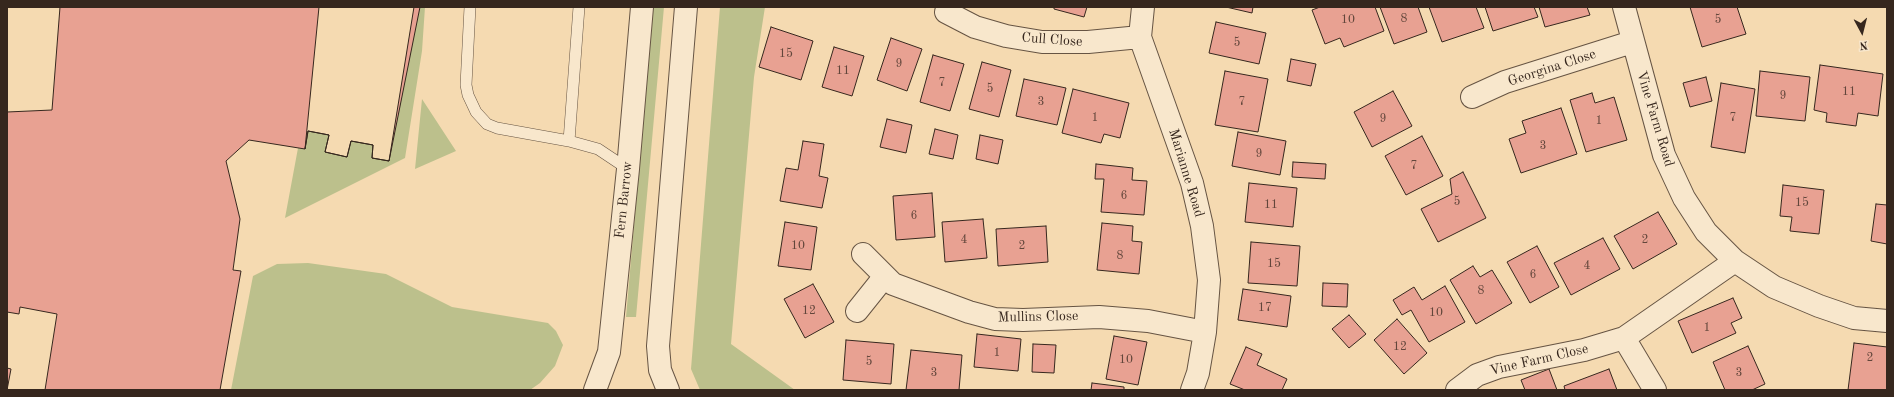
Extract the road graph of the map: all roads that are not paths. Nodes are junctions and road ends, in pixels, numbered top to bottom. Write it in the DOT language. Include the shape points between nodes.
graph roads {
  1 [pos="470,7"];
  2 [pos="579,7"];
  3 [pos="642,7"];
  4 [pos="686,7"];
  5 [pos="1143,7"];
  6 [pos="1624,7"];
  7 [pos="946,12"];
  8 [pos="1140,37"];
  9 [pos="1632,42"];
  10 [pos="1472,97"];
  11 [pos="569,141"];
  12 [pos="628,169"];
  13 [pos="863,254"];
  14 [pos="1735,261"];
  15 [pos="885,276"];
  16 [pos="857,311"];
  17 [pos="1887,321"];
  18 [pos="1205,332"];
  19 [pos="1624,338"];
  20 [pos="596,390"];
  21 [pos="668,390"];
  22 [pos="1192,390"];
  23 [pos="1457,390"];
  24 [pos="1655,390"];
  1 -- 11 [label="lane" via="466,85 476,112 487,124 497,128"];
  2 -- 11 [label="lane"];
  3 -- 12 [label="street, Fern Barrow"];
  4 -- 21 [label="street" via="658,346 660,370"];
  5 -- 8 [label="street, Marianne Road"];
  6 -- 9 [label="street, Vine Farm Road"];
  7 -- 8 [label="street, Cull Close" via="975,27 1006,36 1042,42 1088,42"];
  8 -- 18 [label="street, Marianne Road" via="1192,182 1202,226 1209,280"];
  9 -- 10 [label="street, Georgina Close" via="1505,82"];
  9 -- 14 [label="street, Vine Farm Road" via="1664,155 1684,198 1706,232"];
  11 -- 12 [label="lane" via="598,149"];
  12 -- 20 [label="street, Fern Barrow" via="609,352"];
  13 -- 15 [label="street, Mullins Close"];
  14 -- 17 [label="street, Vine Farm Road" via="1774,288 1819,306 1854,318"];
  14 -- 19 [label="street, Vine Farm Close"];
  15 -- 16 [label="street"];
  15 -- 18 [label="street, Mullins Close" via="893,284 994,319 1099,317 1148,321"];
  18 -- 22 [label="street, Marianne Road" via="1198,373"];
  19 -- 23 [label="street, Vine Farm Close" via="1584,350 1499,367 1477,375"];
  19 -- 24 [label="street"];
}
